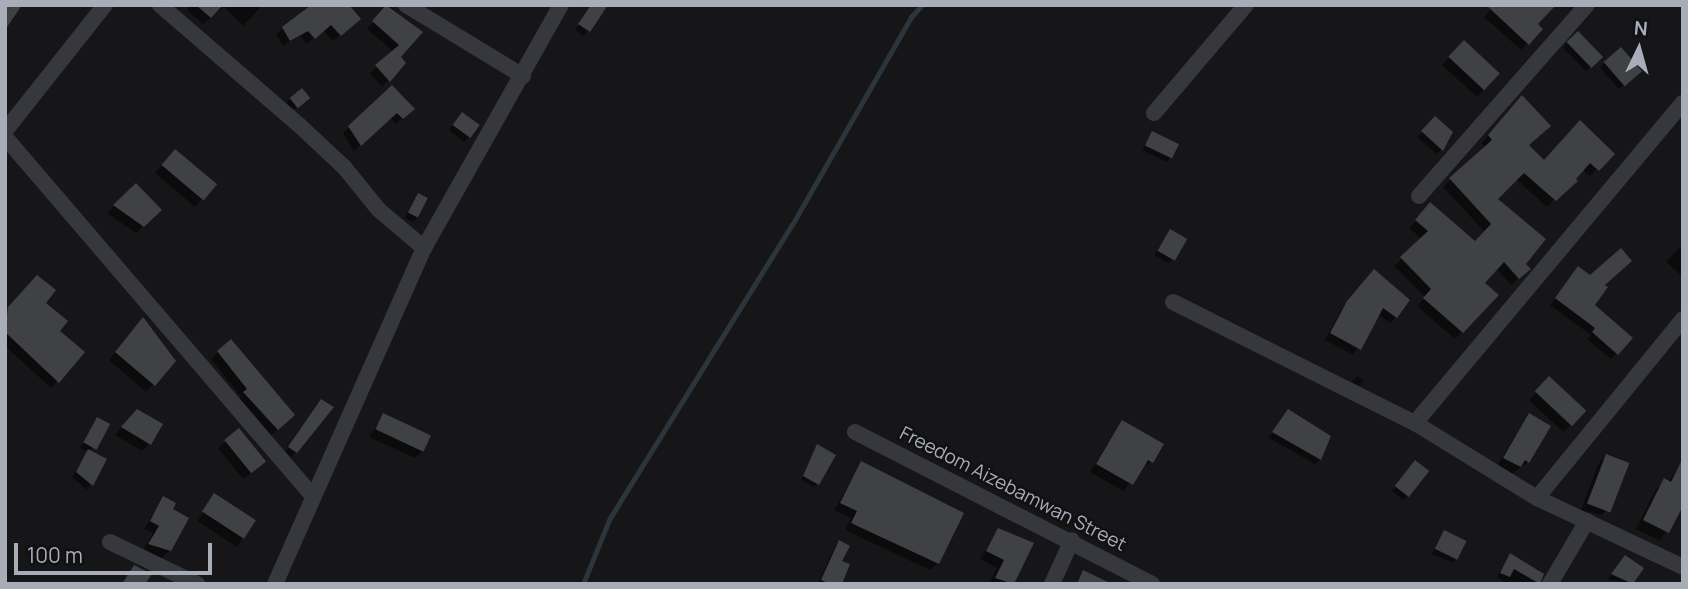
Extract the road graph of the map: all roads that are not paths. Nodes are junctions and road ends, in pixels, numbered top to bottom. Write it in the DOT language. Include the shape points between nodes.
graph roads {
  1 [pos="105,5"];
  2 [pos="160,5"];
  3 [pos="406,5"];
  4 [pos="561,5"];
  5 [pos="1246,5"];
  6 [pos="1587,5"];
  7 [pos="523,76"];
  8 [pos="1683,103"];
  9 [pos="1154,113"];
  10 [pos="5,131"];
  11 [pos="5,137"];
  12 [pos="1419,196"];
  13 [pos="424,248"];
  14 [pos="1173,302"];
  15 [pos="1683,319"];
  16 [pos="1415,423"];
  17 [pos="855,432"];
  18 [pos="313,496"];
  19 [pos="1537,498"];
  20 [pos="1587,522"];
  21 [pos="1072,540"];
  22 [pos="110,542"];
  23 [pos="1683,567"];
  24 [pos="197,584"];
  25 [pos="275,584"];
  26 [pos="1052,584"];
  27 [pos="1152,584"];
  28 [pos="1550,584"];
  1 -- 10 [label="street"];
  2 -- 13 [label="street" via="345,167 379,210"];
  3 -- 7 [label="street"];
  4 -- 7 [label="street"];
  5 -- 9 [label="street"];
  6 -- 12 [label="street"];
  7 -- 13 [label="street"];
  8 -- 16 [label="street"];
  11 -- 18 [label="street"];
  13 -- 18 [label="street"];
  14 -- 16 [label="street"];
  15 -- 19 [label="street"];
  16 -- 19 [label="street"];
  17 -- 21 [label="street, Freedom Aizebamwan Street"];
  18 -- 25 [label="street"];
  19 -- 20 [label="street"];
  20 -- 23 [label="street"];
  20 -- 28 [label="street"];
  21 -- 26 [label="street"];
  21 -- 27 [label="street, Freedom Aizebamwan Street"];
  22 -- 24 [label="street"];
}
